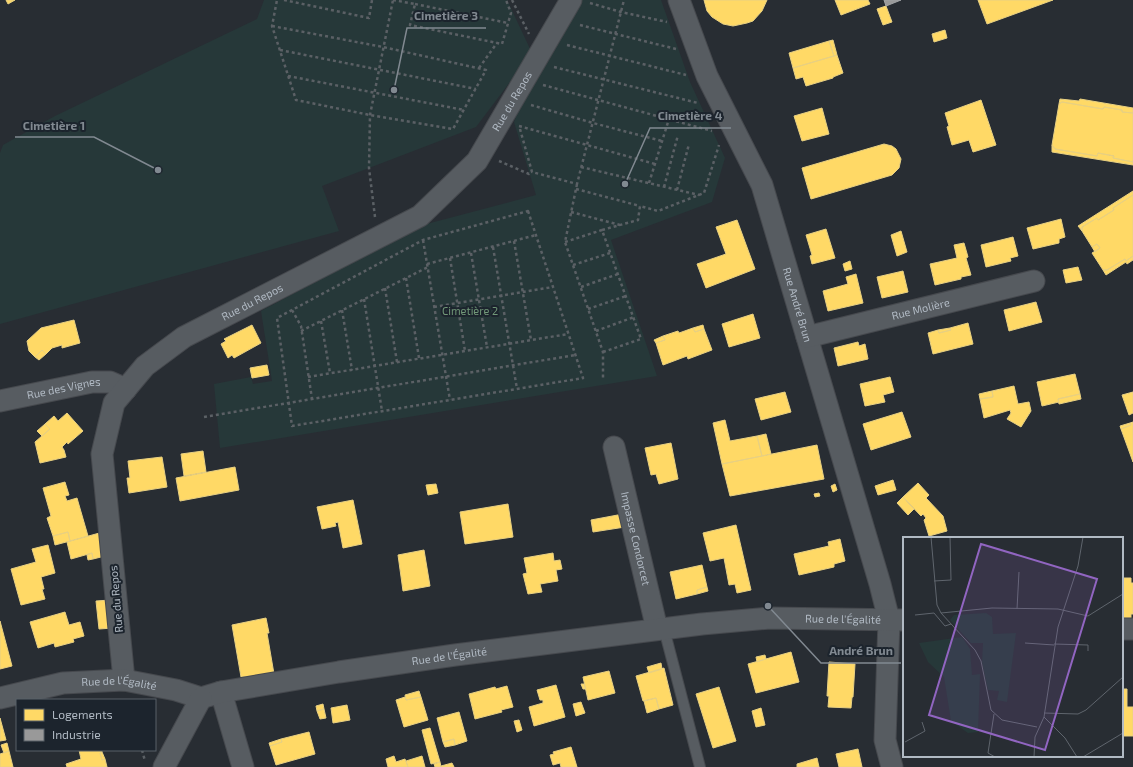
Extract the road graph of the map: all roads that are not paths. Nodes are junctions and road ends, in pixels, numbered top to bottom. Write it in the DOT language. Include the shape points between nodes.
graph roads {
  1 [pos="679,0"];
  2 [pos="578,1"];
  3 [pos="1034,281"];
  4 [pos="807,337"];
  5 [pos="126,389"];
  6 [pos="0,401"];
  7 [pos="614,447"];
  8 [pos="896,620"];
  9 [pos="660,629"];
  10 [pos="124,680"];
  11 [pos="221,692"];
  12 [pos="0,698"];
  13 [pos="201,698"];
  14 [pos="164,767"];
  15 [pos="243,767"];
  16 [pos="700,767"];
  17 [pos="892,767"];
  1 -- 4 [label="street, Rue André Brun" via="707,76 762,185"];
  2 -- 5 [label="street, Rue du Repos" via="544,60 476,161 420,216 184,336 145,366"];
  3 -- 4 [label="street, Rue Molière"];
  4 -- 8 [label="street, Rue André Brun" via="880,584"];
  5 -- 6 [label="street, Rue des Vignes" via="110,382 92,382"];
  5 -- 10 [label="street, Rue du Repos" via="114,403 102,454"];
  7 -- 9 [label="street, Impasse Condorcet"];
  8 -- 9 [label="street, Rue de l'Égalité" via="770,618"];
  8 -- 17 [label="street, Rue André Brun" via="885,740"];
  9 -- 11 [label="street, Rue de l'Égalité" via="455,655"];
  9 -- 16 [label="lane"];
  10 -- 12 [label="street, Rue de l'Égalité" via="63,683"];
  10 -- 13 [label="street, Rue de l'Égalité" via="176,690"];
  11 -- 13 [label="street, Rue de l'Égalité"];
  11 -- 15 [label="street"];
  13 -- 14 [label="street"];
}
